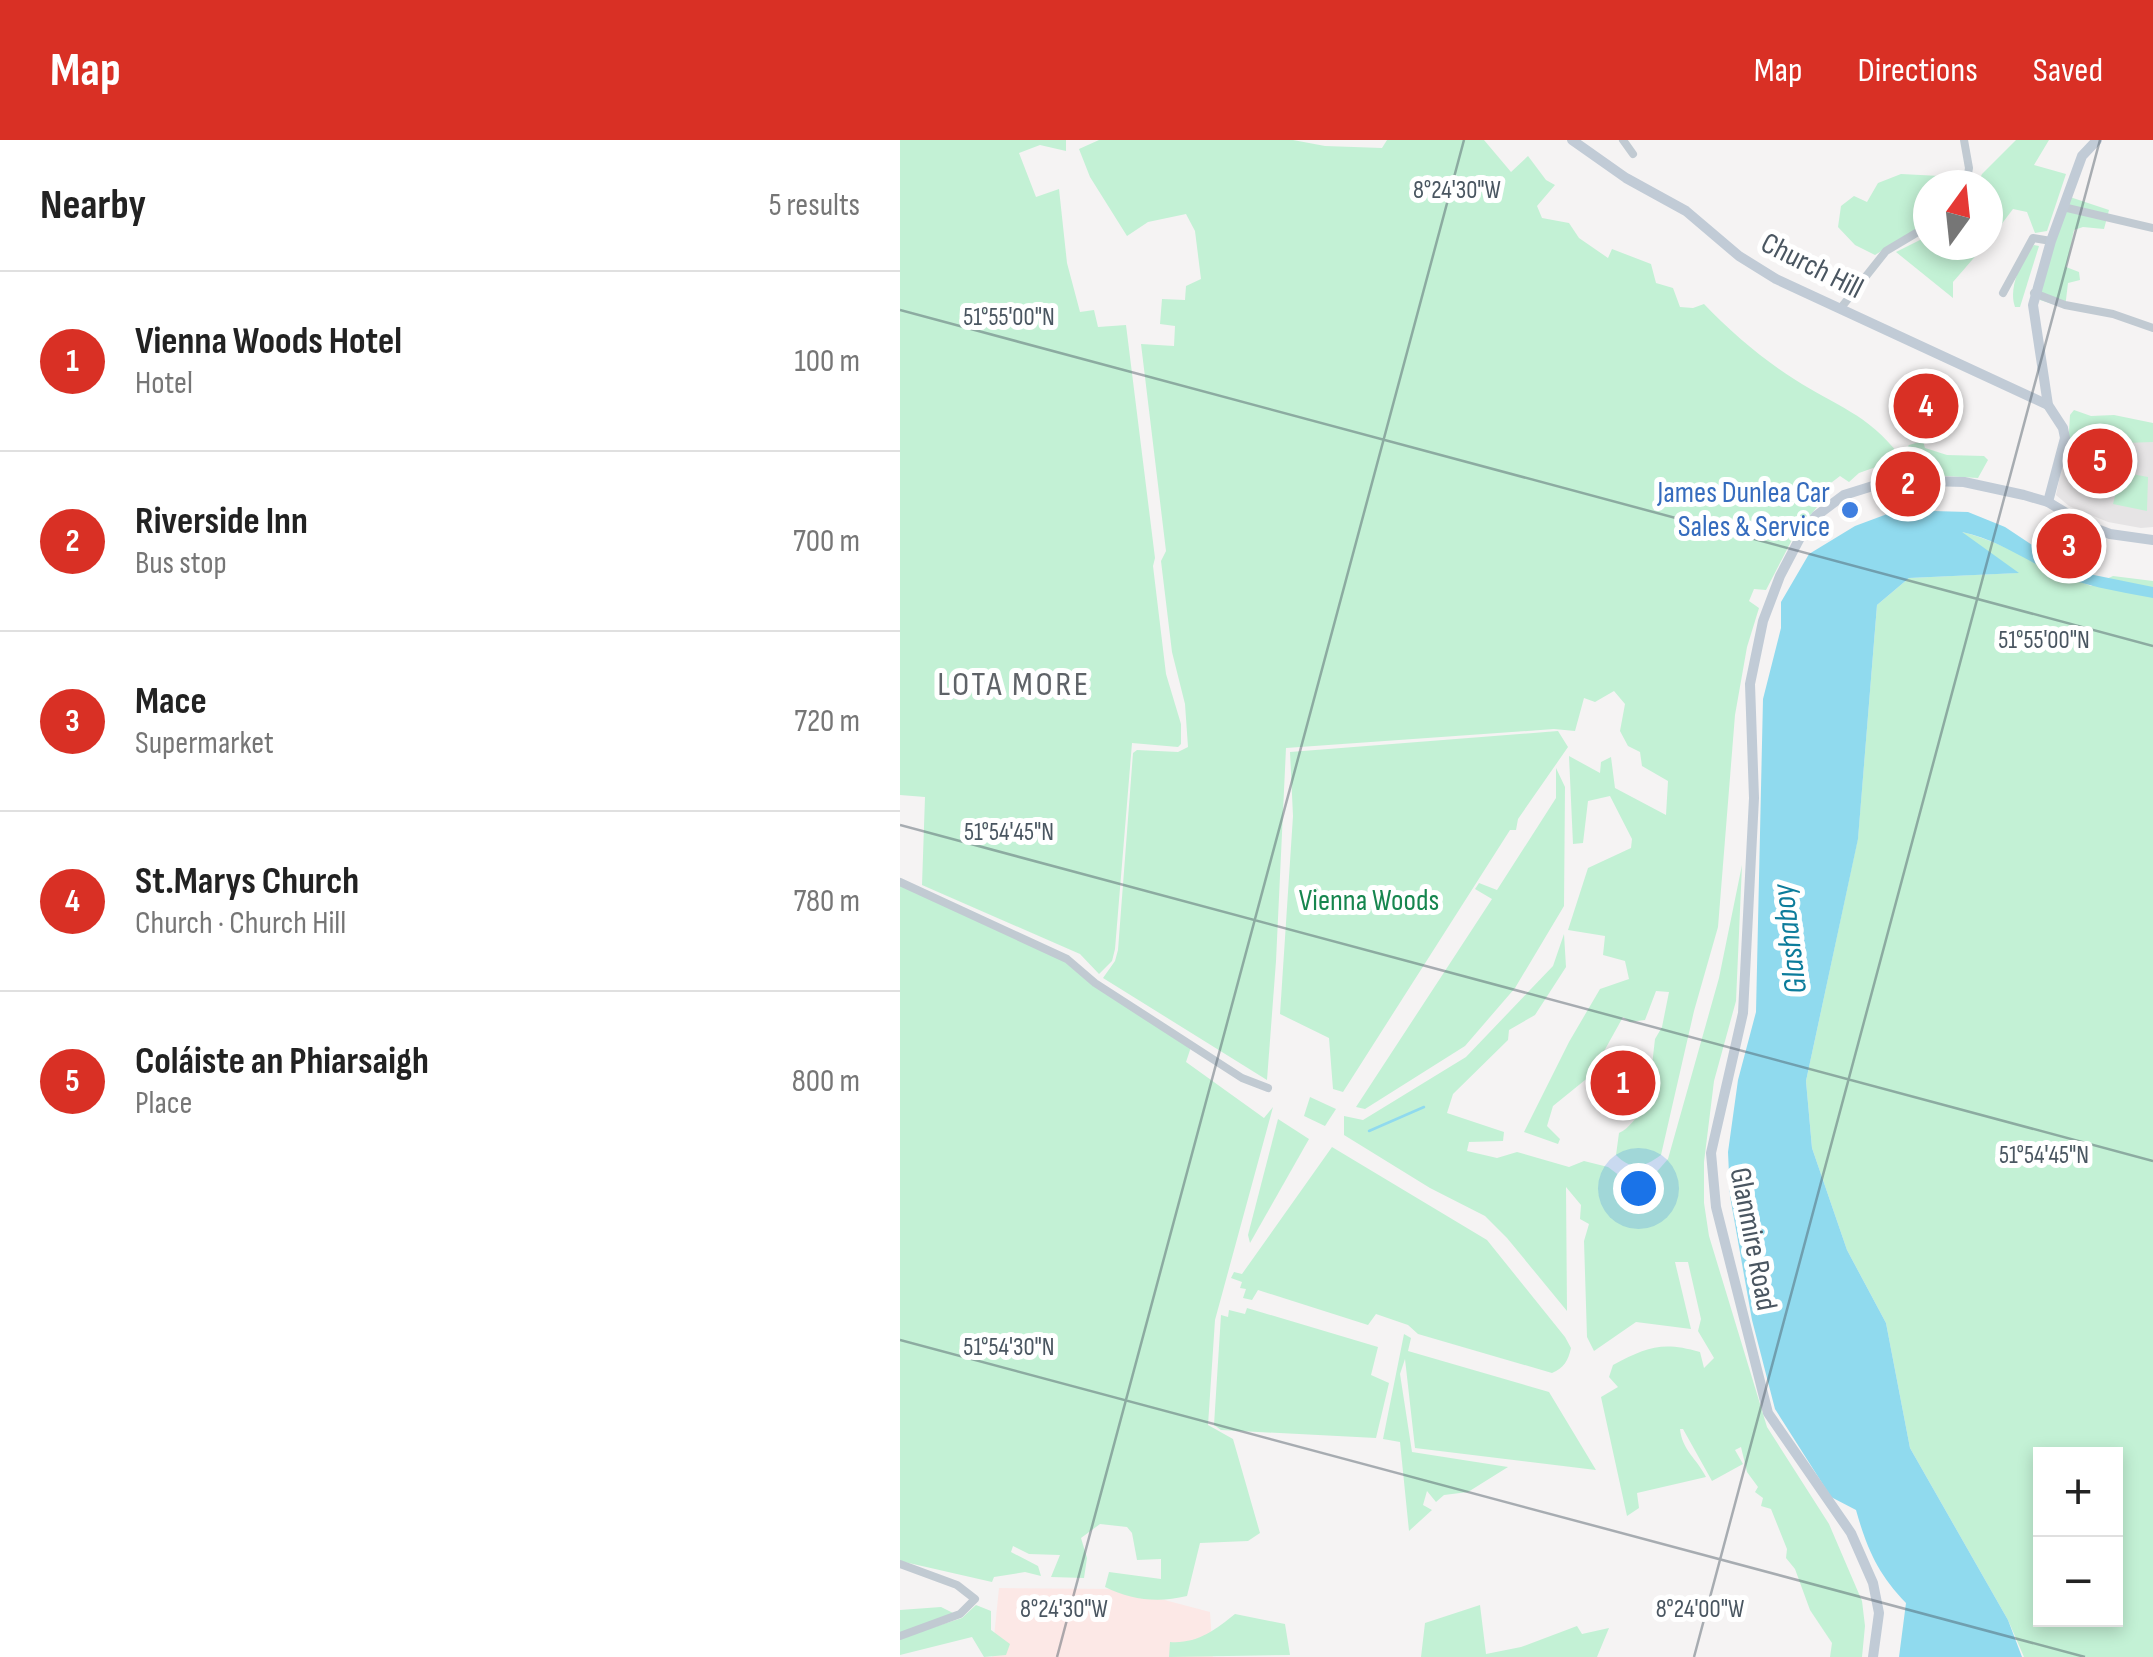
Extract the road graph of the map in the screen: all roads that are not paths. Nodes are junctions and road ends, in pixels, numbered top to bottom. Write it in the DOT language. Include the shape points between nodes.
graph roads {
  1 [pos="1572,140"];
  2 [pos="1964,140"];
  3 [pos="2097,140"];
  4 [pos="1625,142"];
  5 [pos="1616,151"];
  6 [pos="1633,154"];
  7 [pos="1970,170"];
  8 [pos="2063,207"];
  9 [pos="2153,228"];
  10 [pos="1913,235"];
  11 [pos="2050,240"];
  12 [pos="2034,292"];
  13 [pos="2003,293"];
  14 [pos="1840,309"];
  15 [pos="2153,328"];
  16 [pos="2048,406"];
  17 [pos="2048,502"];
  18 [pos="2153,540"];
  19 [pos="900,882"];
  20 [pos="1268,1088"];
  21 [pos="900,1564"];
  22 [pos="900,1636"];
  23 [pos="1873,1657"];
  1 -- 14 [label="main road, Church Hill" via="1686,211 1757,269"];
  2 -- 7 [label="street"];
  3 -- 8 [label="main road" via="2082,156"];
  4 -- 5 [label="street"];
  4 -- 6 [label="street"];
  8 -- 9 [label="street"];
  8 -- 11 [label="main road"];
  10 -- 14 [label="street" via="1886,251"];
  11 -- 12 [label="main road"];
  11 -- 13 [label="street" via="2032,238"];
  12 -- 15 [label="street"];
  12 -- 16 [label="main road"];
  14 -- 16 [label="main road, Church Hill"];
  16 -- 17 [label="main road" via="2065,438"];
  17 -- 18 [label="main road, Glanmire Road" via="2110,534"];
  17 -- 23 [label="main road, Glanmire Road" via="1929,480 1892,480 1844,495 1816,516 1780,576 1750,684 1754,798 1743,1014 1712,1153 1716,1208 1768,1414 1851,1533 1873,1582 1879,1613"];
  19 -- 20 [label="street" via="1067,959 1242,1078"];
  21 -- 22 [label="street" via="976,1599 960,1614"];
}
